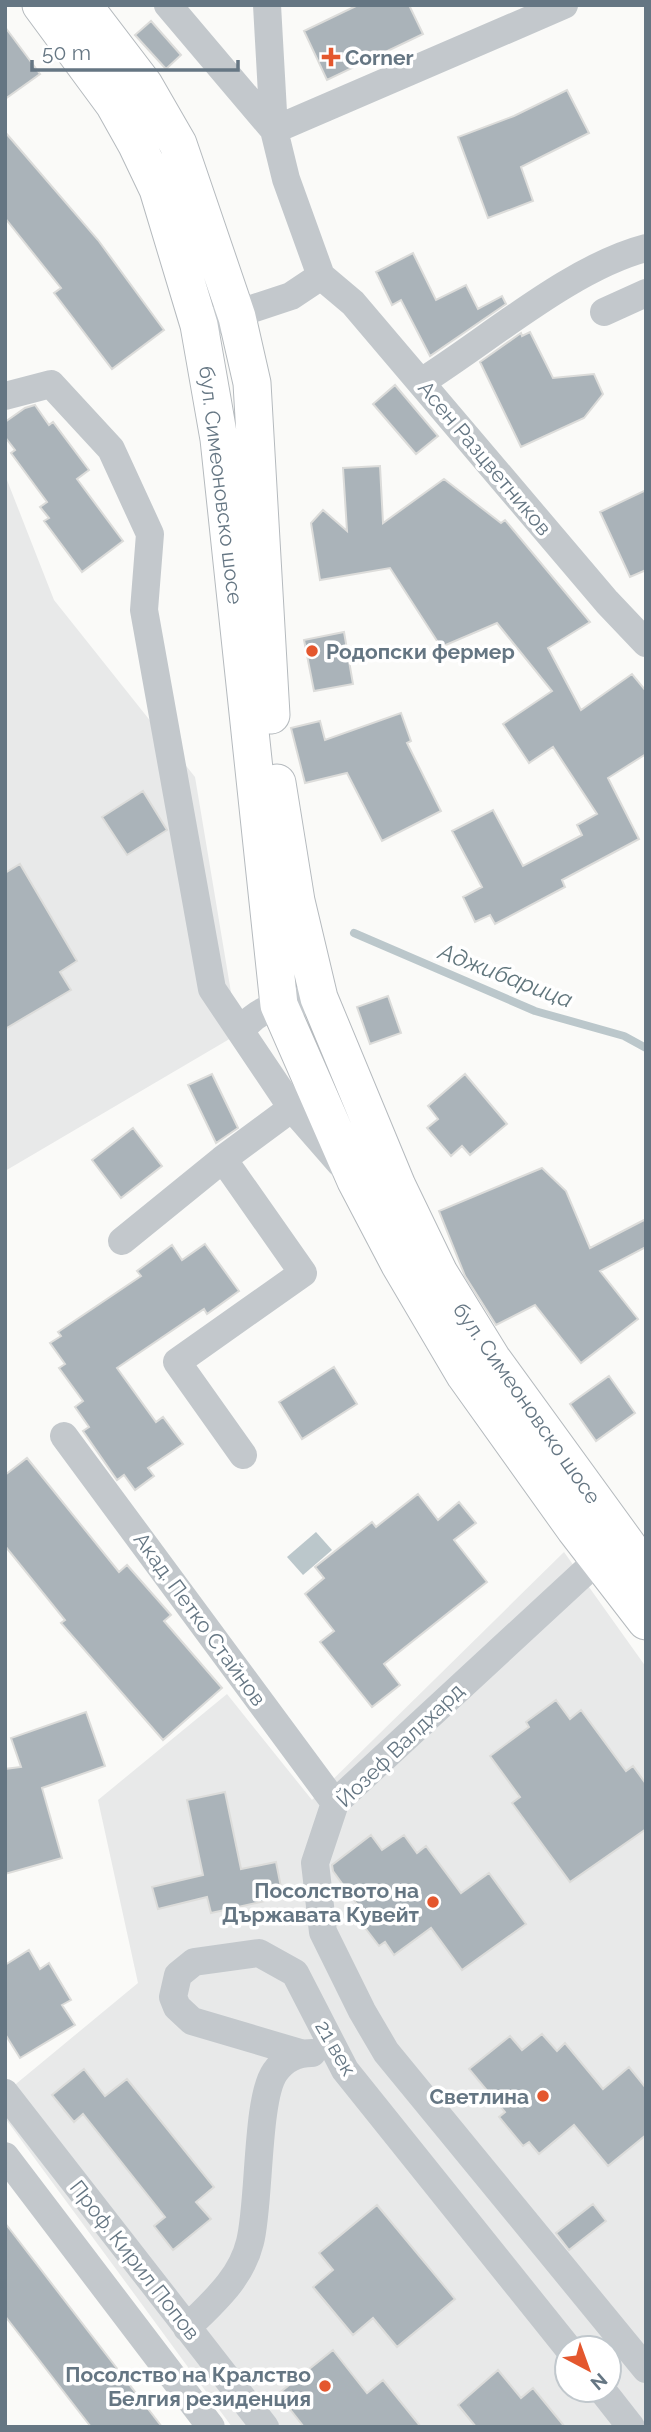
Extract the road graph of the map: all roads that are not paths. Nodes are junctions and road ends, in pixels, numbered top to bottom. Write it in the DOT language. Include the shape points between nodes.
graph roads {
  1 [pos="41,5"];
  2 [pos="83,5"];
  3 [pos="168,5"];
  4 [pos="267,5"];
  5 [pos="564,5"];
  6 [pos="274,130"];
  7 [pos="646,248"];
  8 [pos="321,276"];
  9 [pos="646,293"];
  10 [pos="604,312"];
  11 [pos="237,317"];
  12 [pos="199,324"];
  13 [pos="421,382"];
  14 [pos="5,396"];
  15 [pos="646,643"];
  16 [pos="319,998"];
  17 [pos="279,1004"];
  18 [pos="242,1030"];
  19 [pos="292,1108"];
  20 [pos="223,1159"];
  21 [pos="356,1181"];
  22 [pos="122,1241"];
  23 [pos="64,1436"];
  24 [pos="243,1455"];
  25 [pos="610,1549"];
  26 [pos="642,1596"];
  27 [pos="335,1803"];
  28 [pos="300,2053"];
  29 [pos="345,2070"];
  30 [pos="5,2093"];
  31 [pos="5,2156"];
  32 [pos="187,2328"];
  33 [pos="557,2334"];
  34 [pos="646,2369"];
  35 [pos="612,2404"];
  36 [pos="211,2427"];
  37 [pos="265,2427"];
  38 [pos="631,2427"];
  1 -- 12 [label="main road, бул. Симеоновско шосе" via="114,104 137,145 158,190"];
  2 -- 11 [label="main road, бул. Симеоновско шосе" via="144,85 178,144"];
  3 -- 6 [label="street"];
  4 -- 6 [label="street"];
  5 -- 6 [label="street"];
  6 -- 8 [label="street" via="286,179"];
  7 -- 13 [label="street" via="586,272"];
  8 -- 11 [label="street" via="291,296"];
  8 -- 13 [label="street, Асен Разцветников" via="353,303"];
  9 -- 10 [label="street"];
  11 -- 12 [label="street"];
  11 -- 16 [label="main road, бул. Симеоновско шосе" via="252,383 263,615 278,794"];
  12 -- 17 [label="main road, бул. Симеоновско шосе" via="219,439"];
  13 -- 15 [label="street, Асен Разцветников"];
  14 -- 18 [label="street, бул. Симеоновско шосе" via="51,384 111,449 150,534 144,610 209,976 222,1009"];
  16 -- 17 [label="street"];
  16 -- 25 [label="main road, бул. Симеоновско шосе" via="397,1186 439,1273"];
  17 -- 18 [label="street" via="249,1020"];
  17 -- 21 [label="main road, бул. Симеоновско шосе"];
  18 -- 19 [label="street, бул. Симеоновско шосе"];
  19 -- 20 [label="street"];
  19 -- 21 [label="street, бул. Симеоновско шосе"];
  20 -- 22 [label="street"];
  20 -- 24 [label="street" via="303,1273 177,1362"];
  21 -- 25 [label="main road, бул. Симеоновско шосе" via="465,1375"];
  23 -- 27 [label="street, Акад. Петко Стайнов"];
  25 -- 26 [label="main road, бул. Симеоновско шосе"];
  25 -- 27 [label="street, Йозеф Валдхард"];
  27 -- 34 [label="street, Йозеф Валдхард" via="315,1863 323,1932 362,2011 386,2052"];
  28 -- 29 [label="street" via="327,2056"];
  28 -- 29 [label="street, 21 век" via="192,2021 173,1997 178,1975 194,1962 259,1953 295,1973"];
  28 -- 32 [label="street" via="275,2072 268,2086 250,2243 231,2285"];
  29 -- 33 [label="street, 21 век"];
  30 -- 32 [label="street, Проф. Кирил Попов"];
  31 -- 36 [label="street, Проф. Кирил Попов"];
  32 -- 37 [label="street, Проф. Кирил Попов"];
  35 -- 38 [label="street"];
}
